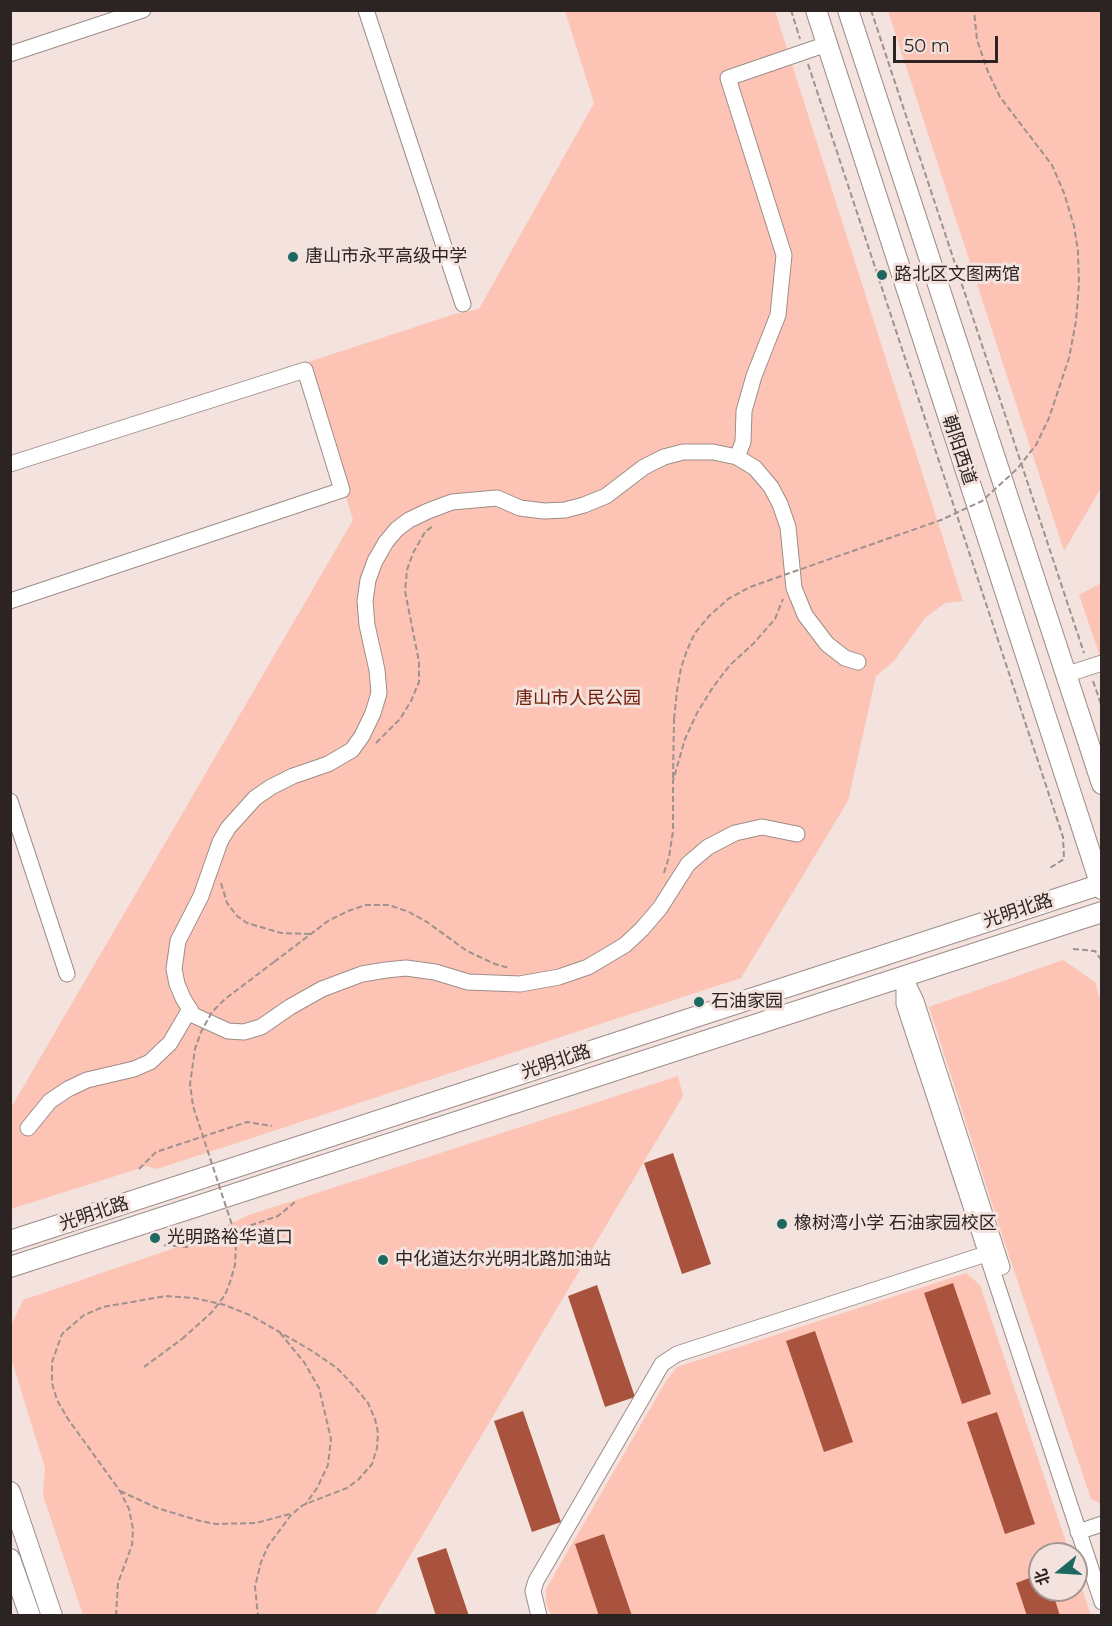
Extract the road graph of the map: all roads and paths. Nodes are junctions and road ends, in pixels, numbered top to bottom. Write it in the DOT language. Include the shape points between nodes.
graph roads {
  1 [pos="143,10"];
  2 [pos="366,10"];
  3 [pos="791,10"];
  4 [pos="816,10"];
  5 [pos="848,10"];
  6 [pos="871,10"];
  7 [pos="974,10"];
  8 [pos="827,44"];
  9 [pos="804,51"];
  10 [pos="10,54"];
  11 [pos="463,304"];
  12 [pos="737,457"];
  13 [pos="10,464"];
  14 [pos="435,525"];
  15 [pos="787,568"];
  16 [pos="786,579"];
  17 [pos="786,591"];
  18 [pos="10,601"];
  19 [pos="858,662"];
  20 [pos="1095,665"];
  21 [pos="1065,675"];
  22 [pos="1101,707"];
  23 [pos="374,745"];
  24 [pos="673,781"];
  25 [pos="1101,784"];
  26 [pos="10,801"];
  27 [pos="797,834"];
  28 [pos="1048,869"];
  29 [pos="219,876"];
  30 [pos="662,880"];
  31 [pos="1101,886"];
  32 [pos="1101,912"];
  33 [pos="310,934"];
  34 [pos="1073,949"];
  35 [pos="1101,961"];
  36 [pos="511,969"];
  37 [pos="67,974"];
  38 [pos="904,978"];
  39 [pos="190,1009"];
  40 [pos="272,1126"];
  41 [pos="28,1128"];
  42 [pos="203,1137"];
  43 [pos="139,1169"];
  44 [pos="295,1202"];
  45 [pos="234,1232"];
  46 [pos="10,1241"];
  47 [pos="164,1245"];
  48 [pos="986,1254"];
  49 [pos="10,1267"];
  50 [pos="279,1332"];
  51 [pos="144,1367"];
  52 [pos="120,1491"];
  53 [pos="10,1492"];
  54 [pos="1089,1528"];
  55 [pos="10,1558"];
  56 [pos="1101,1570"];
  57 [pos="1101,1602"];
  58 [pos="30,1616"];
  59 [pos="52,1616"];
  60 [pos="116,1616"];
  61 [pos="258,1616"];
  62 [pos="539,1616"];
  1 -- 10 [label="street"];
  2 -- 11 [label="street"];
  3 -- 9 [label="path"];
  4 -- 8 [label="main road, 朝阳西道"];
  5 -- 21 [label="main road, 朝阳西道"];
  6 -- 20 [label="path"];
  7 -- 24 [label="path, bridge" via="977,40 988,72 1000,97 1052,165 1074,226 1079,284 1076,321 1069,358 1048,418 1036,445 1017,469 982,501 941,520 750,586 728,599 695,633 681,668 674,719"];
  8 -- 9 [label="street"];
  8 -- 31 [label="main road, 朝阳西道"];
  9 -- 12 [label="street" via="728,78 784,255 778,315 754,376"];
  9 -- 28 [label="path" via="1063,837 1064,859"];
  12 -- 19 [label="street" via="755,468 780,504 788,527 794,588 805,615 827,644"];
  12 -- 39 [label="street" via="713,452 683,452 664,457 606,496 565,510 520,508 497,498 452,502 397,529 375,561 365,601 379,693 373,713 352,750 271,787 237,816 224,835 175,955 177,984"];
  13 -- 18 [label="street" via="305,370 342,490"];
  14 -- 23 [label="path" via="425,532 406,570 405,591 420,663 419,682 400,719"];
  15 -- 16 [label="path"];
  17 -- 24 [label="path" via="775,619 730,665 697,713"];
  20 -- 21 [label="street"];
  20 -- 22 [label="path"];
  21 -- 25 [label="main road, 朝阳西道"];
  24 -- 30 [label="path" via="673,831"];
  26 -- 37 [label="street"];
  27 -- 39 [label="street" via="762,827 735,833 708,847 688,864 660,908 625,945 588,967 559,977 520,984 468,982 406,968 362,974 322,989 261,1027 244,1032 214,1026 193,1015"];
  29 -- 33 [label="path" via="227,903 237,916 281,933"];
  31 -- 46 [label="main road, 光明北路"];
  32 -- 38 [label="main road, 光明北路"];
  33 -- 36 [label="path" via="348,911 366,905 389,905 427,922 467,951"];
  33 -- 42 [label="path, bridge" via="225,999 201,1032 190,1084"];
  34 -- 35 [label="path" via="1095,951"];
  38 -- 48 [label="street" via="904,1004"];
  38 -- 49 [label="main road, 光明北路"];
  38 -- 54 [label="street" via="916,1000"];
  39 -- 41 [label="street" via="170,1043 150,1062 68,1089 50,1101"];
  40 -- 42 [label="path" via="247,1122"];
  42 -- 43 [label="path" via="156,1152"];
  42 -- 45 [label="path, bridge"];
  44 -- 45 [label="path" via="278,1216"];
  45 -- 47 [label="path" via="187,1247"];
  45 -- 51 [label="path, bridge" via="235,1264 225,1295 182,1339"];
  48 -- 54 [label="street"];
  48 -- 62 [label="street" via="678,1354 662,1364 536,1581 533,1591"];
  50 -- 52 [label="path" via="319,1388 331,1439 328,1465 303,1507 286,1516 256,1523 216,1524 157,1508"];
  50 -- 52 [label="path" via="225,1305 166,1296 103,1307 84,1315 62,1334 51,1362 57,1400"];
  50 -- 61 [label="path" via="337,1368 368,1403 378,1433 377,1448 372,1464 358,1480 303,1506 291,1515 268,1546 255,1587"];
  52 -- 60 [label="path" via="133,1529 132,1545 118,1583"];
  53 -- 59 [label="main road"];
  54 -- 56 [label="street"];
  54 -- 57 [label="street"];
  55 -- 58 [label="main road"];
}
